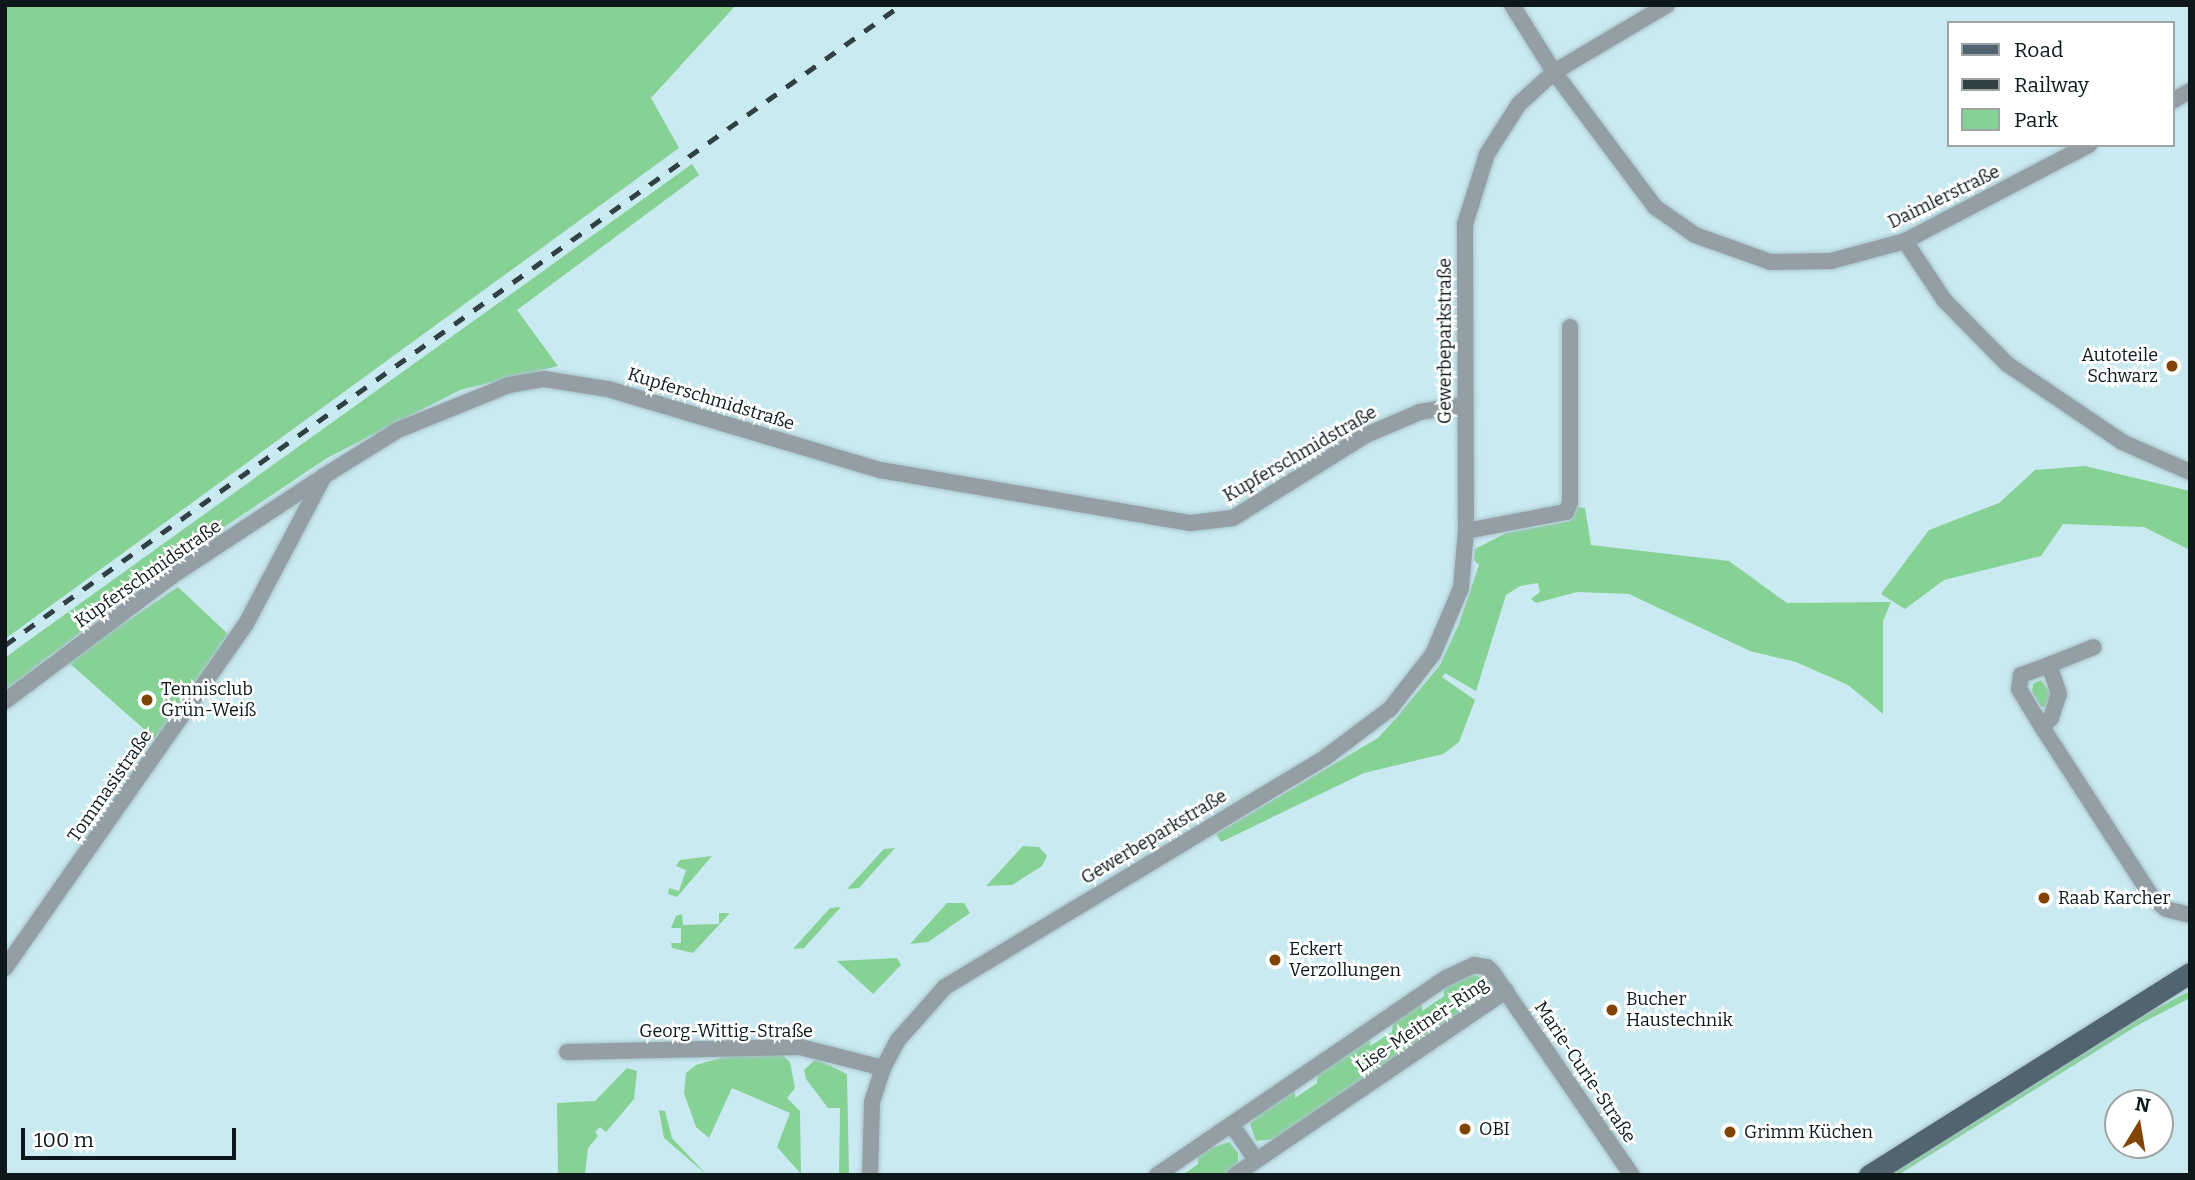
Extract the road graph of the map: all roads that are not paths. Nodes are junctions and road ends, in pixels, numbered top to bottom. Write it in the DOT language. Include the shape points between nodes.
graph roads {
  1 [pos="1512,5"];
  2 [pos="1667,5"];
  3 [pos="1555,72"];
  4 [pos="2190,91"];
  5 [pos="2174,100"];
  6 [pos="2084,147"];
  7 [pos="1905,241"];
  8 [pos="1570,327"];
  9 [pos="1463,405"];
  10 [pos="2190,472"];
  11 [pos="324,476"];
  12 [pos="1466,531"];
  13 [pos="2094,647"];
  14 [pos="2049,665"];
  15 [pos="5,701"];
  16 [pos="2042,727"];
  17 [pos="2190,915"];
  18 [pos="5,968"];
  19 [pos="2190,973"];
  20 [pos="1506,991"];
  21 [pos="567,1052"];
  22 [pos="883,1068"];
  23 [pos="1232,1125"];
  24 [pos="1256,1160"];
  25 [pos="870,1175"];
  26 [pos="1157,1175"];
  27 [pos="1235,1175"];
  28 [pos="1632,1175"];
  29 [pos="1869,1175"];
  1 -- 3 [label="street, Daimlerstraße"];
  2 -- 3 [label="street"];
  3 -- 7 [label="street, Daimlerstraße" via="1655,207 1695,235 1771,262 1831,261"];
  3 -- 9 [label="street, Gewerbeparkstraße" via="1519,103 1487,154 1465,224"];
  4 -- 5 [label="street"];
  6 -- 7 [label="street, Daimlerstraße"];
  7 -- 10 [label="street" via="1944,300 2007,364 2113,437"];
  8 -- 12 [label="street" via="1570,503 1566,512"];
  9 -- 11 [label="street, Kupferschmidstraße" via="1420,412 1364,436 1233,518 1191,523 880,470 608,389 544,379 464,400 398,430"];
  9 -- 12 [label="street, Gewerbeparkstraße"];
  11 -- 15 [label="street, Kupferschmidstraße" via="172,576"];
  11 -- 18 [label="street, Tommasistraße" via="246,624"];
  12 -- 22 [label="street, Gewerbeparkstraße" via="1461,588 1450,620 1433,654 1390,709 1326,757 946,987 906,1030"];
  13 -- 14 [label="street"];
  14 -- 16 [label="street" via="2059,694 2051,718"];
  14 -- 16 [label="street" via="2021,675 2018,682"];
  16 -- 17 [label="street" via="2152,897 2166,909"];
  19 -- 29 [label="main road"];
  20 -- 23 [label="street, Lise-Meitner-Ring" via="1488,967 1474,965 1446,978"];
  20 -- 24 [label="street, Lise-Meitner-Ring"];
  20 -- 28 [label="street, Marie-Curie-Straße"];
  21 -- 22 [label="street, Georg-Wittig-Straße" via="800,1047"];
  22 -- 25 [label="street, Gewerbeparkstraße" via="872,1102"];
  23 -- 24 [label="street"];
  23 -- 26 [label="street, Lise-Meitner-Ring"];
  24 -- 27 [label="street, Lise-Meitner-Ring"];
}
